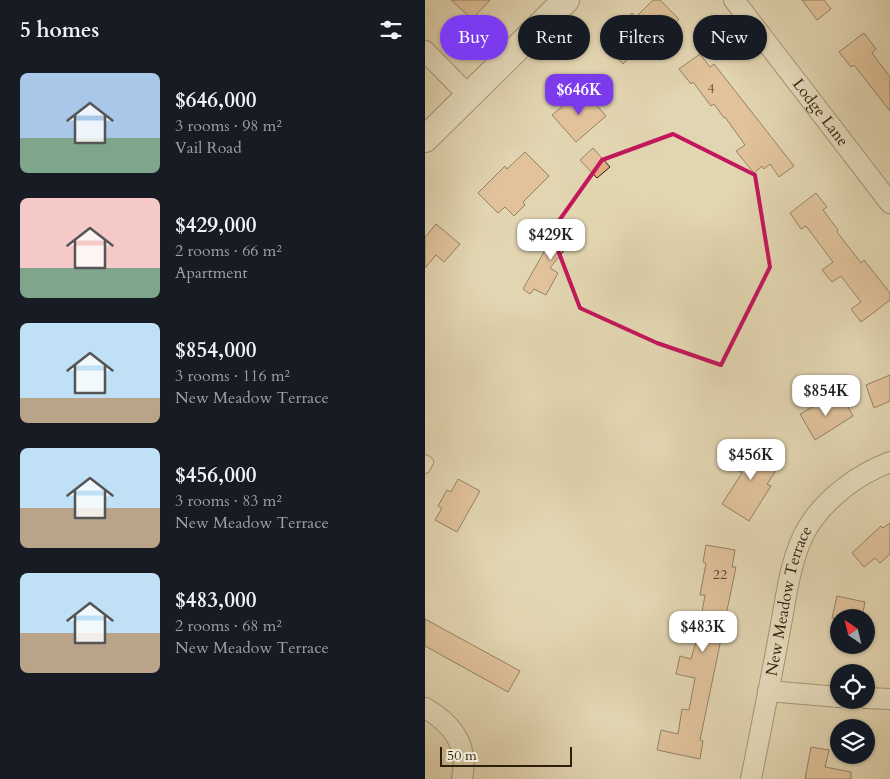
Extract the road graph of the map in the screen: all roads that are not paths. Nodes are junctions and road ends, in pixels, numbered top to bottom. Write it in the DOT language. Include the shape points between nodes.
graph roads {
  1 [pos="567,0"];
  2 [pos="734,0"];
  3 [pos="425,51"];
  4 [pos="469,96"];
  5 [pos="425,139"];
  6 [pos="890,203"];
  7 [pos="425,460"];
  8 [pos="890,462"];
  9 [pos="425,468"];
  10 [pos="768,691"];
  11 [pos="830,696"];
  12 [pos="875,698"];
  13 [pos="890,699"];
  14 [pos="425,708"];
  15 [pos="462,779"];
  16 [pos="751,779"];
  1 -- 4 [label="street"];
  2 -- 6 [label="street, Lodge Lane"];
  3 -- 4 [label="street"];
  4 -- 5 [label="street"];
  7 -- 9 [label="lane" via="428,462"];
  8 -- 10 [label="street, New Meadow Terrace" via="840,491 808,527 789,581"];
  10 -- 11 [label="street"];
  10 -- 16 [label="street, New Meadow Terrace"];
  12 -- 13 [label="street"];
  14 -- 15 [label="street" via="455,733 463,756"];
}
